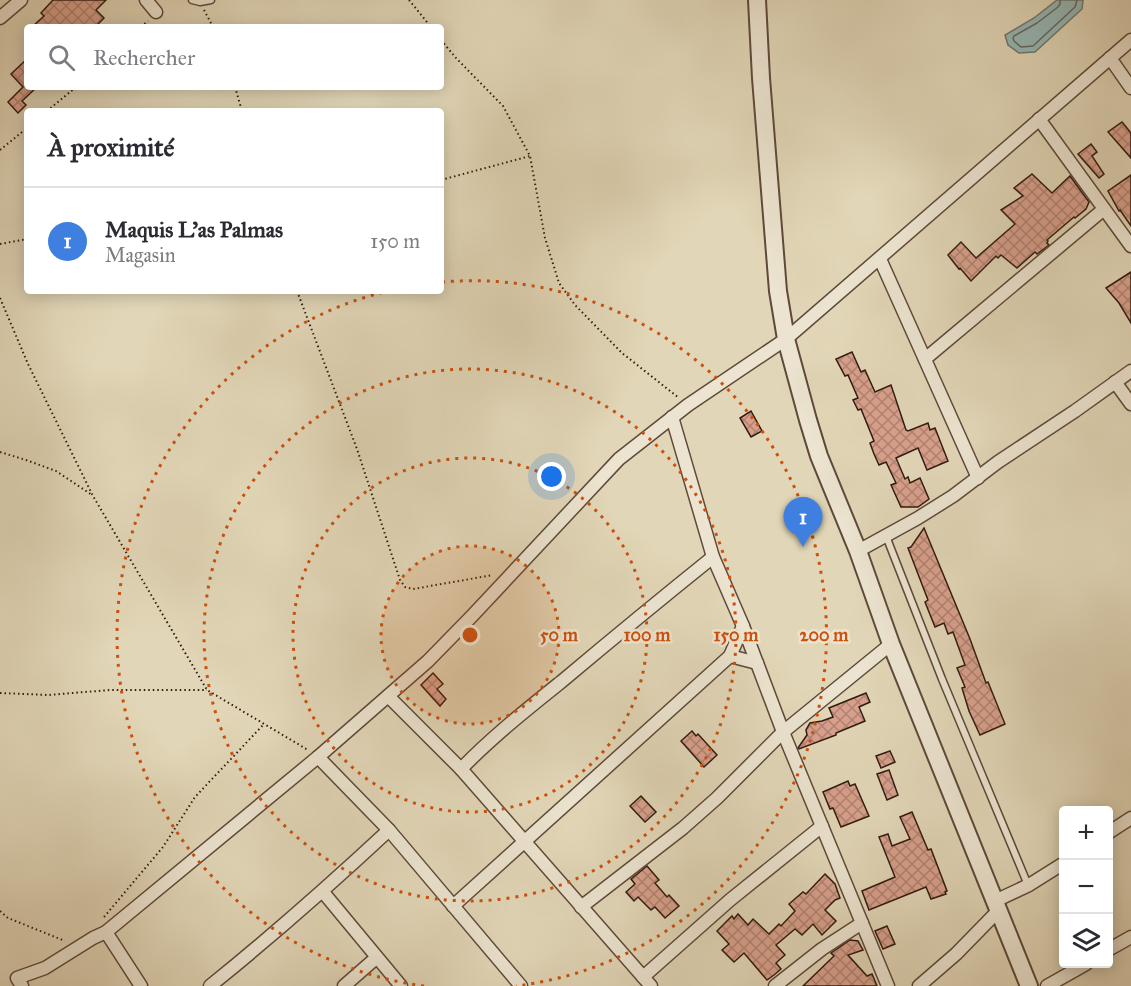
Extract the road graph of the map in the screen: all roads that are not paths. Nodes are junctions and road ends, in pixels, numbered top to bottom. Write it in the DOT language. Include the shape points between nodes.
graph roads {
  1 [pos="21,0"];
  2 [pos="146,0"];
  3 [pos="192,0"];
  4 [pos="211,0"];
  5 [pos="757,0"];
  6 [pos="156,12"];
  7 [pos="0,18"];
  8 [pos="1131,40"];
  9 [pos="1110,57"];
  10 [pos="1131,88"];
  11 [pos="1039,119"];
  12 [pos="1104,209"];
  13 [pos="1131,246"];
  14 [pos="880,259"];
  15 [pos="786,339"];
  16 [pos="925,359"];
  17 [pos="1131,371"];
  18 [pos="1115,382"];
  19 [pos="1131,404"];
  20 [pos="672,417"];
  21 [pos="978,478"];
  22 [pos="886,535"];
  23 [pos="858,551"];
  24 [pos="713,558"];
  25 [pos="743,626"];
  26 [pos="891,644"];
  27 [pos="730,656"];
  28 [pos="757,663"];
  29 [pos="388,696"];
  30 [pos="783,732"];
  31 [pos="318,757"];
  32 [pos="461,769"];
  33 [pos="1131,818"];
  34 [pos="822,826"];
  35 [pos="1113,830"];
  36 [pos="389,831"];
  37 [pos="523,841"];
  38 [pos="1059,866"];
  39 [pos="1029,885"];
  40 [pos="323,892"];
  41 [pos="997,905"];
  42 [pos="453,906"];
  43 [pos="581,906"];
  44 [pos="862,922"];
  45 [pos="106,932"];
  46 [pos="1131,937"];
  47 [pos="1113,947"];
  48 [pos="376,958"];
  49 [pos="1078,968"];
  50 [pos="647,981"];
  51 [pos="22,986"];
  52 [pos="141,986"];
  53 [pos="210,986"];
  54 [pos="344,986"];
  55 [pos="400,986"];
  56 [pos="521,986"];
  57 [pos="775,986"];
  58 [pos="888,986"];
  59 [pos="919,986"];
  60 [pos="1029,986"];
  61 [pos="1047,986"];
  1 -- 7 [label="street"];
  2 -- 6 [label="street"];
  3 -- 4 [label="lane"];
  5 -- 15 [label="street" via="778,291"];
  8 -- 9 [label="street"];
  9 -- 10 [label="street"];
  9 -- 11 [label="street"];
  11 -- 12 [label="street"];
  11 -- 14 [label="street"];
  12 -- 13 [label="street"];
  12 -- 16 [label="street"];
  14 -- 15 [label="street"];
  14 -- 16 [label="street"];
  15 -- 20 [label="street"];
  15 -- 23 [label="street" via="819,456"];
  16 -- 21 [label="street"];
  17 -- 18 [label="street"];
  18 -- 19 [label="street"];
  18 -- 21 [label="street"];
  20 -- 24 [label="street"];
  20 -- 29 [label="street" via="619,459 472,616"];
  21 -- 22 [label="street"];
  22 -- 23 [label="street"];
  22 -- 39 [label="lane"];
  23 -- 26 [label="street"];
  24 -- 25 [label="street"];
  24 -- 32 [label="street" via="516,718"];
  25 -- 27 [label="street"];
  25 -- 28 [label="street"];
  26 -- 30 [label="street"];
  26 -- 41 [label="street"];
  27 -- 28 [label="street"];
  27 -- 37 [label="street"];
  28 -- 30 [label="street"];
  29 -- 31 [label="street"];
  29 -- 32 [label="street"];
  30 -- 34 [label="street"];
  30 -- 43 [label="street" via="683,828"];
  31 -- 36 [label="street"];
  31 -- 45 [label="street"];
  32 -- 37 [label="street"];
  33 -- 35 [label="street"];
  34 -- 44 [label="street"];
  34 -- 50 [label="street" via="730,900"];
  36 -- 40 [label="street"];
  36 -- 42 [label="street"];
  37 -- 42 [label="street"];
  37 -- 43 [label="street"];
  38 -- 39 [label="street"];
  39 -- 41 [label="street"];
  40 -- 48 [label="street"];
  40 -- 53 [label="street"];
  41 -- 59 [label="street" via="956,954"];
  41 -- 60 [label="street"];
  42 -- 56 [label="street"];
  43 -- 50 [label="street"];
  44 -- 57 [label="street"];
  44 -- 58 [label="street"];
  45 -- 51 [label="street" via="45,968 17,978"];
  45 -- 52 [label="street"];
  46 -- 47 [label="street"];
  48 -- 54 [label="street"];
  48 -- 55 [label="street"];
  49 -- 61 [label="street"];
}
